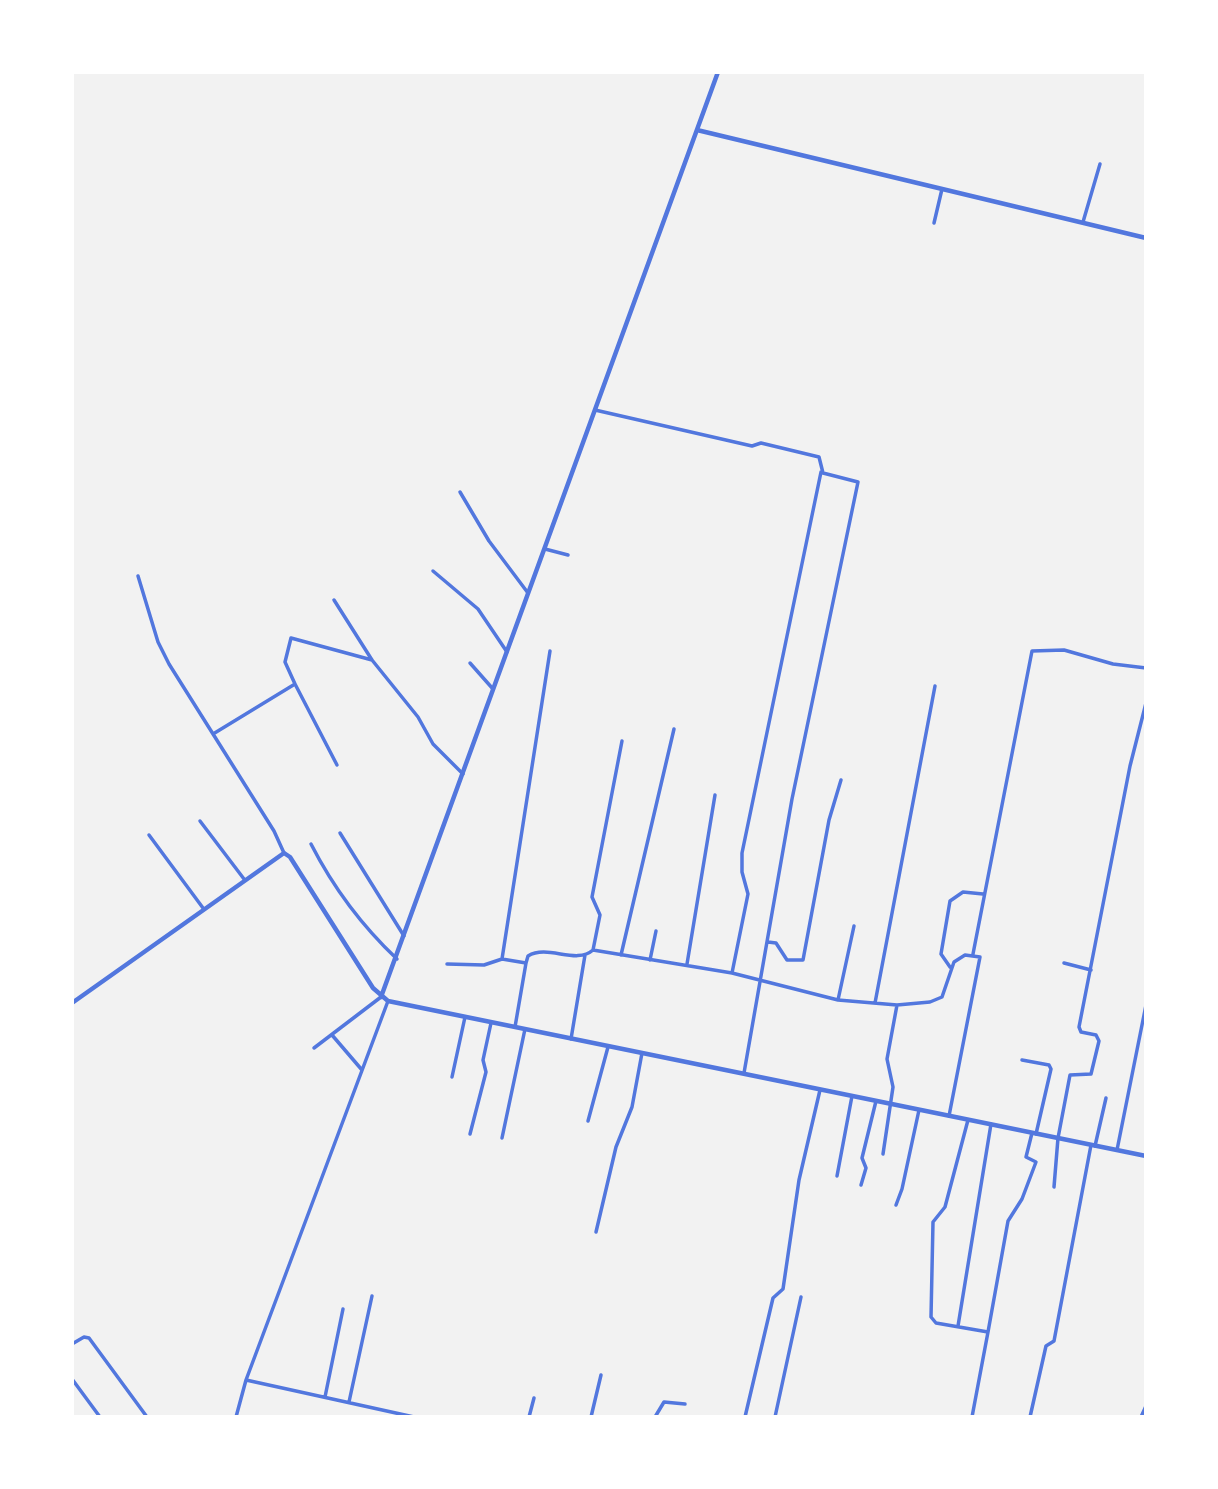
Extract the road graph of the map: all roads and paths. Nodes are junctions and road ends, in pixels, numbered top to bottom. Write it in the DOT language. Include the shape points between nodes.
graph roads {
  1 [pos="718,72"];
  2 [pos="697,130"];
  3 [pos="1100,164"];
  4 [pos="942,189"];
  5 [pos="1083,222"];
  6 [pos="934,223"];
  7 [pos="1146,238"];
  8 [pos="595,410"];
  9 [pos="821,471"];
  10 [pos="460,492"];
  11 [pos="545,549"];
  12 [pos="568,555"];
  13 [pos="433,571"];
  14 [pos="138,576"];
  15 [pos="528,593"];
  16 [pos="334,600"];
  17 [pos="550,651"];
  18 [pos="507,652"];
  19 [pos="372,660"];
  20 [pos="470,663"];
  21 [pos="1146,668"];
  22 [pos="296,684"];
  23 [pos="935,686"];
  24 [pos="494,689"];
  25 [pos="1146,704"];
  26 [pos="674,729"];
  27 [pos="213,734"];
  28 [pos="622,741"];
  29 [pos="337,765"];
  30 [pos="463,774"];
  31 [pos="841,780"];
  32 [pos="715,795"];
  33 [pos="200,821"];
  34 [pos="340,833"];
  35 [pos="149,835"];
  36 [pos="312,844"];
  37 [pos="284,853"];
  38 [pos="244,879"];
  39 [pos="983,894"];
  40 [pos="203,908"];
  41 [pos="854,926"];
  42 [pos="656,931"];
  43 [pos="405,938"];
  44 [pos="768,942"];
  45 [pos="593,950"];
  46 [pos="972,954"];
  47 [pos="586,955"];
  48 [pos="621,955"];
  49 [pos="502,958"];
  50 [pos="397,959"];
  51 [pos="650,960"];
  52 [pos="1064,963"];
  53 [pos="447,964"];
  54 [pos="526,964"];
  55 [pos="687,964"];
  56 [pos="950,967"];
  57 [pos="1091,970"];
  58 [pos="732,974"];
  59 [pos="760,980"];
  60 [pos="381,997"];
  61 [pos="838,1000"];
  62 [pos="388,1001"];
  63 [pos="72,1003"];
  64 [pos="875,1003"];
  65 [pos="897,1005"];
  66 [pos="1146,1005"];
  67 [pos="465,1017"];
  68 [pos="491,1023"];
  69 [pos="514,1027"];
  70 [pos="525,1030"];
  71 [pos="332,1035"];
  72 [pos="571,1039"];
  73 [pos="608,1046"];
  74 [pos="314,1048"];
  75 [pos="642,1054"];
  76 [pos="1023,1060"];
  77 [pos="362,1070"];
  78 [pos="744,1074"];
  79 [pos="452,1077"];
  80 [pos="820,1090"];
  81 [pos="852,1096"];
  82 [pos="1106,1098"];
  83 [pos="876,1101"];
  84 [pos="890,1104"];
  85 [pos="919,1110"];
  86 [pos="949,1116"];
  87 [pos="968,1120"];
  88 [pos="588,1121"];
  89 [pos="991,1125"];
  90 [pos="1034,1133"];
  91 [pos="470,1134"];
  92 [pos="502,1138"];
  93 [pos="1058,1138"];
  94 [pos="1093,1145"];
  95 [pos="1116,1150"];
  96 [pos="883,1154"];
  97 [pos="1146,1156"];
  98 [pos="837,1176"];
  99 [pos="861,1185"];
  100 [pos="1054,1187"];
  101 [pos="895,1205"];
  102 [pos="596,1232"];
  103 [pos="372,1296"];
  104 [pos="801,1297"];
  105 [pos="344,1309"];
  106 [pos="958,1326"];
  107 [pos="988,1332"];
  108 [pos="72,1344"];
  109 [pos="601,1375"];
  110 [pos="72,1379"];
  111 [pos="246,1380"];
  112 [pos="325,1397"];
  113 [pos="534,1398"];
  114 [pos="349,1402"];
  115 [pos="685,1404"];
  116 [pos="1146,1406"];
  117 [pos="1030,1416"];
  118 [pos="100,1417"];
  119 [pos="147,1417"];
  120 [pos="236,1417"];
  121 [pos="414,1417"];
  122 [pos="529,1417"];
  123 [pos="591,1417"];
  124 [pos="655,1417"];
  125 [pos="745,1417"];
  126 [pos="775,1417"];
  127 [pos="972,1417"];
  128 [pos="1142,1417"];
  1 -- 2 [label="street"];
  2 -- 4 [label="street"];
  2 -- 8 [label="street"];
  3 -- 5 [label="street"];
  4 -- 5 [label="street"];
  4 -- 6 [label="street"];
  5 -- 7 [label="street"];
  8 -- 9 [label="street" via="819,457"];
  8 -- 11 [label="street"];
  9 -- 44 [label="street" via="858,484 817,672"];
  9 -- 58 [label="street" via="742,853 748,894"];
  10 -- 15 [label="street"];
  11 -- 12 [label="street"];
  11 -- 15 [label="street"];
  13 -- 18 [label="street" via="478,609"];
  14 -- 27 [label="street" via="158,642"];
  15 -- 18 [label="street"];
  16 -- 19 [label="street"];
  17 -- 49 [label="street"];
  18 -- 24 [label="street"];
  19 -- 22 [label="street" via="291,638 285,662"];
  19 -- 30 [label="street" via="418,717 432,744"];
  20 -- 24 [label="street"];
  21 -- 39 [label="street" via="1064,650 1032,651"];
  22 -- 27 [label="street"];
  22 -- 29 [label="street"];
  23 -- 64 [label="street"];
  24 -- 30 [label="street"];
  25 -- 57 [label="street" via="1129,766"];
  26 -- 48 [label="street"];
  27 -- 37 [label="street"];
  28 -- 45 [label="street" via="592,897 600,915"];
  30 -- 43 [label="street"];
  31 -- 44 [label="street" via="803,960 787,960 776,943"];
  32 -- 55 [label="street"];
  33 -- 38 [label="street"];
  34 -- 43 [label="street"];
  35 -- 40 [label="street"];
  36 -- 50 [label="street" via="340,894"];
  37 -- 38 [label="street"];
  37 -- 60 [label="street"];
  38 -- 40 [label="street"];
  39 -- 46 [label="street"];
  39 -- 56 [label="street" via="963,892 950,901 941,949"];
  40 -- 63 [label="street"];
  41 -- 61 [label="street"];
  42 -- 51 [label="street"];
  43 -- 50 [label="street"];
  44 -- 59 [label="street"];
  45 -- 47 [label="street"];
  45 -- 48 [label="street"];
  46 -- 56 [label="street" via="959,956"];
  46 -- 86 [label="street" via="981,958"];
  47 -- 54 [label="street" via="538,950 528,956"];
  47 -- 72 [label="street"];
  48 -- 51 [label="street"];
  49 -- 53 [label="street" via="484,965"];
  49 -- 54 [label="street"];
  50 -- 60 [label="street"];
  51 -- 55 [label="street"];
  52 -- 57 [label="street"];
  54 -- 69 [label="street"];
  55 -- 58 [label="street"];
  56 -- 65 [label="street" via="942,997"];
  57 -- 93 [label="street" via="1079,1028 1099,1041 1091,1074 1070,1075"];
  58 -- 59 [label="street"];
  59 -- 61 [label="street"];
  59 -- 78 [label="street"];
  60 -- 62 [label="street"];
  60 -- 71 [label="street"];
  61 -- 64 [label="street"];
  62 -- 67 [label="street"];
  62 -- 77 [label="street"];
  64 -- 65 [label="street"];
  65 -- 84 [label="street" via="887,1059 893,1084"];
  66 -- 95 [label="street"];
  67 -- 68 [label="street"];
  67 -- 79 [label="street"];
  68 -- 69 [label="street"];
  68 -- 91 [label="street" via="483,1060 486,1072"];
  69 -- 70 [label="street"];
  70 -- 72 [label="street"];
  70 -- 92 [label="street"];
  71 -- 74 [label="street"];
  71 -- 77 [label="street"];
  72 -- 73 [label="street"];
  73 -- 75 [label="street"];
  73 -- 88 [label="street"];
  75 -- 78 [label="street"];
  75 -- 102 [label="street" via="632,1107 616,1147"];
  76 -- 90 [label="street" via="1051,1069"];
  77 -- 111 [label="street"];
  78 -- 80 [label="street"];
  80 -- 81 [label="street"];
  80 -- 125 [label="street" via="799,1180 783,1289 773,1298"];
  81 -- 83 [label="street"];
  81 -- 98 [label="street"];
  82 -- 94 [label="street"];
  83 -- 84 [label="street"];
  83 -- 99 [label="street" via="862,1158 866,1168"];
  84 -- 85 [label="street"];
  84 -- 96 [label="street"];
  85 -- 86 [label="street"];
  85 -- 101 [label="street"];
  86 -- 87 [label="street"];
  87 -- 89 [label="street"];
  87 -- 106 [label="street" via="945,1207 933,1222 932,1321"];
  89 -- 90 [label="street"];
  89 -- 106 [label="street"];
  90 -- 93 [label="street"];
  90 -- 107 [label="street" via="1026,1157 1036,1162 1008,1221"];
  93 -- 94 [label="street"];
  93 -- 100 [label="street"];
  94 -- 95 [label="street"];
  94 -- 117 [label="street" via="1054,1340 1046,1346"];
  95 -- 97 [label="street"];
  103 -- 114 [label="street"];
  104 -- 126 [label="street"];
  105 -- 112 [label="street"];
  106 -- 107 [label="street"];
  107 -- 127 [label="street"];
  108 -- 119 [label="street" via="89,1338"];
  109 -- 123 [label="street"];
  110 -- 118 [label="street"];
  111 -- 112 [label="street"];
  111 -- 120 [label="street"];
  112 -- 114 [label="street"];
  113 -- 122 [label="street"];
  114 -- 121 [label="street"];
  115 -- 124 [label="street" via="664,1402"];
  116 -- 128 [label="street"];
}
